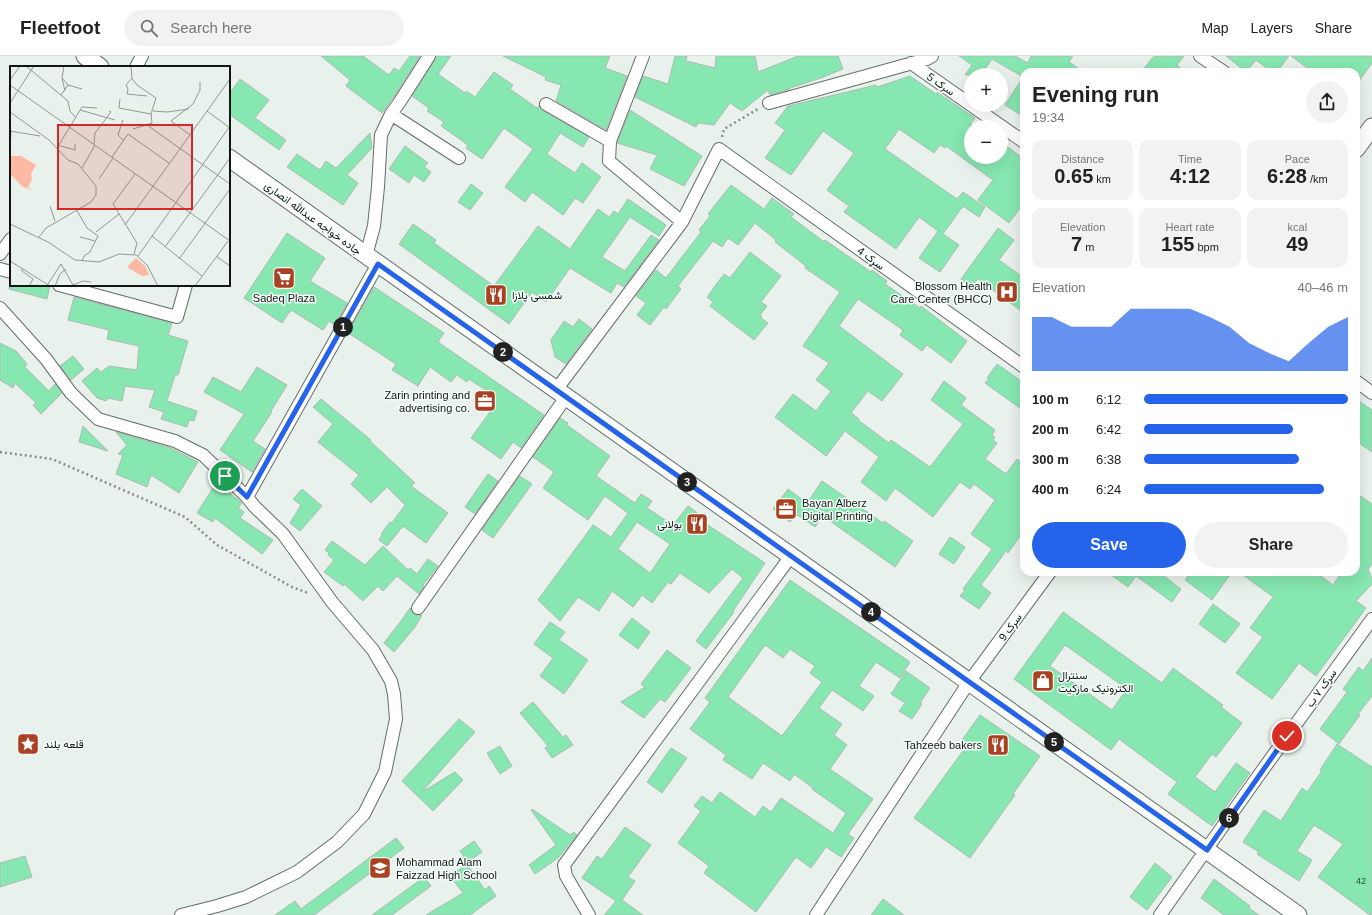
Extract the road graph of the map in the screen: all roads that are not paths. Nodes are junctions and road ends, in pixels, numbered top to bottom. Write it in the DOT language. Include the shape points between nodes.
graph roads {
  1 [pos="85,56"];
  2 [pos="142,56"];
  3 [pos="429,56"];
  4 [pos="642,56"];
  5 [pos="932,56"];
  6 [pos="1200,56"];
  7 [pos="911,63"];
  8 [pos="99,66"];
  9 [pos="137,66"];
  10 [pos="1218,68"];
  11 [pos="964,100"];
  12 [pos="769,103"];
  13 [pos="546,104"];
  14 [pos="981,112"];
  15 [pos="390,114"];
  16 [pos="1372,127"];
  17 [pos="1020,139"];
  18 [pos="610,141"];
  19 [pos="1360,144"];
  20 [pos="459,158"];
  21 [pos="230,159"];
  22 [pos="682,222"];
  23 [pos="10,240"];
  24 [pos="0,254"];
  25 [pos="372,260"];
  26 [pos="0,269"];
  27 [pos="10,272"];
  28 [pos="63,286"];
  29 [pos="186,286"];
  30 [pos="0,308"];
  31 [pos="1020,364"];
  32 [pos="1360,384"];
  33 [pos="561,393"];
  34 [pos="1372,393"];
  35 [pos="247,497"];
  36 [pos="791,556"];
  37 [pos="1047,576"];
  38 [pos="418,608"];
  39 [pos="1372,619"];
  40 [pos="970,682"];
  41 [pos="1207,850"];
  42 [pos="181,915"];
  43 [pos="589,915"];
  44 [pos="816,915"];
  45 [pos="1160,915"];
  46 [pos="1298,915"];
  1 -- 8 [label="main road"];
  2 -- 9 [label="street"];
  3 -- 15 [label="street"];
  4 -- 18 [label="street"];
  5 -- 7 [label="street"];
  6 -- 10 [label="street"];
  7 -- 11 [label="street, سرک 5"];
  7 -- 12 [label="street"];
  13 -- 18 [label="street"];
  14 -- 17 [label="street, سرک 5"];
  15 -- 20 [label="street"];
  15 -- 25 [label="street" via="381,135"];
  16 -- 19 [label="main road"];
  18 -- 22 [label="street" via="610,161"];
  21 -- 25 [label="main road, جاده خواجه عبدالله انصاری"];
  22 -- 31 [label="street, سړک 4" via="719,149"];
  22 -- 33 [label="street"];
  23 -- 24 [label="street"];
  25 -- 33 [label="main road, جاده خواجه عبدالله انصاری"];
  25 -- 35 [label="street"];
  26 -- 27 [label="street"];
  28 -- 29 [label="street" via="177,317"];
  30 -- 35 [label="street" via="98,420 175,441 203,456"];
  32 -- 34 [label="street"];
  33 -- 36 [label="main road, جاده خواجه عبدالله انصاری"];
  33 -- 38 [label="street"];
  35 -- 42 [label="street" via="283,534 332,602 373,650 391,681 396,719 385,772 364,814 337,842 297,872 246,897"];
  36 -- 40 [label="main road, جاده خواجه عبدالله انصاری"];
  36 -- 43 [label="street" via="564,866 566,876"];
  37 -- 40 [label="street, سرک 9"];
  39 -- 41 [label="street, سرک ۷ ب"];
  40 -- 41 [label="main road, جاده خواجه عبدالله انصاری"];
  40 -- 44 [label="street, سرک 9"];
  41 -- 45 [label="street, سرک ۷ ب"];
  41 -- 46 [label="main road, جاده خواجه عبدالله انصاری"];
}
